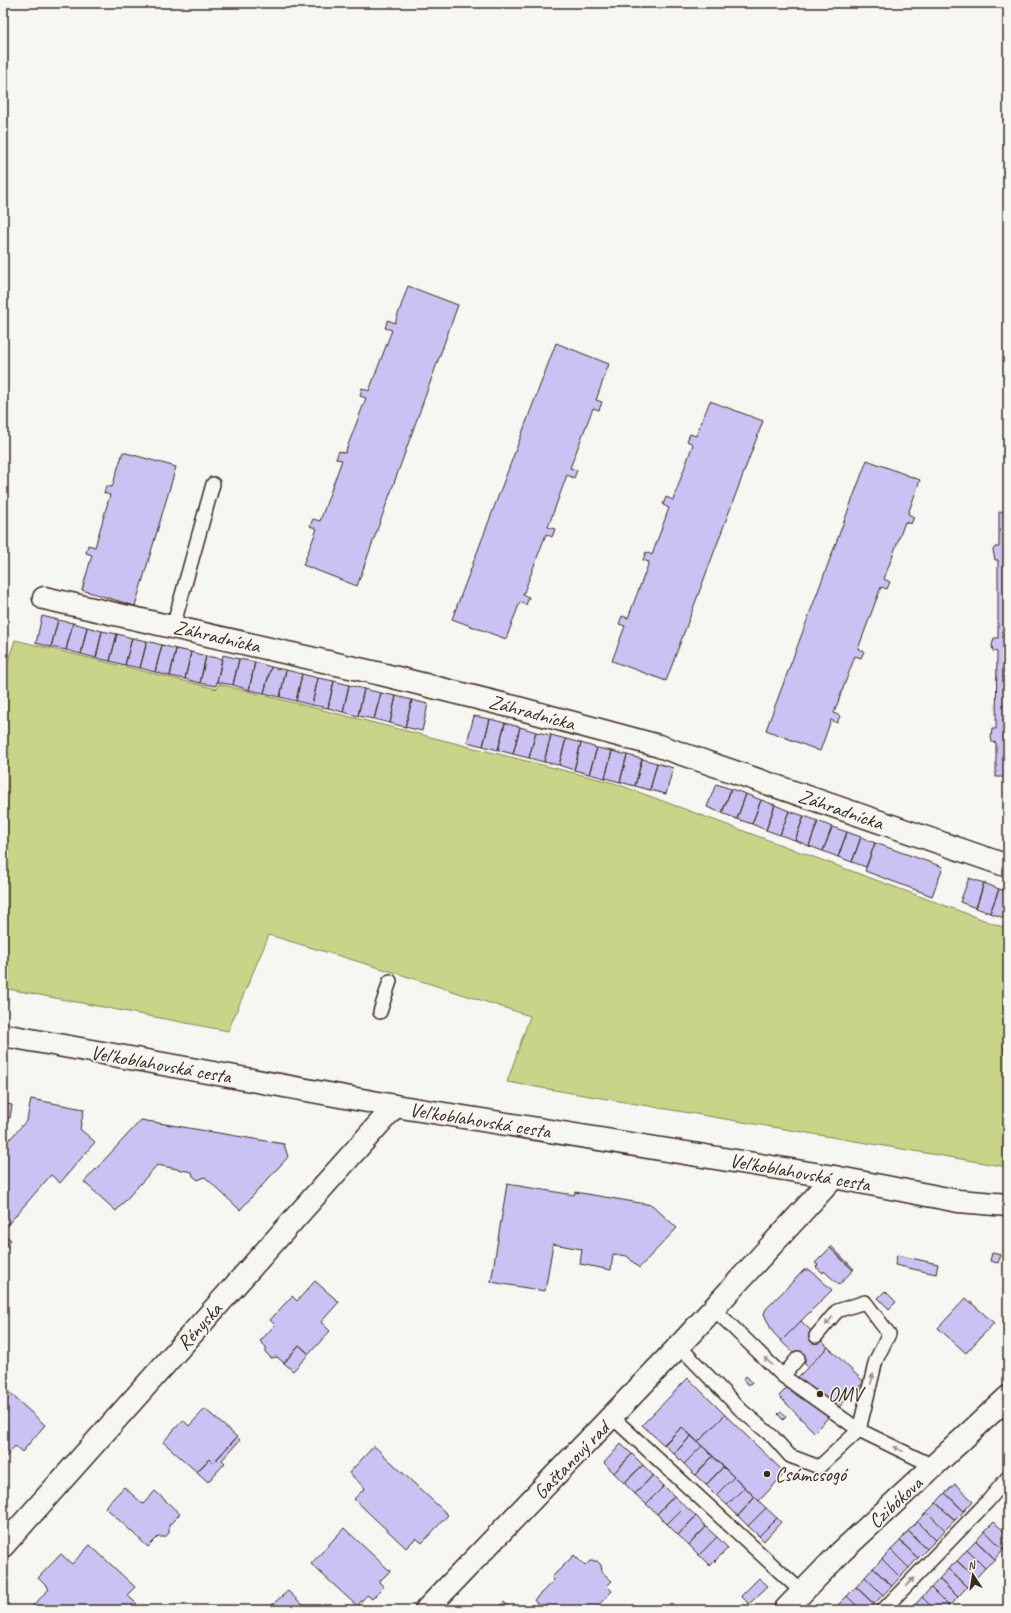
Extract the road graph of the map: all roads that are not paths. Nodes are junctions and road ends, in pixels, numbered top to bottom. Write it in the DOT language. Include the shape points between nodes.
graph roads {
  1 [pos="213,484"];
  2 [pos="44,598"];
  3 [pos="173,627"];
  4 [pos="1008,866"];
  5 [pos="390,981"];
  6 [pos="380,1012"];
  7 [pos="3,1035"];
  8 [pos="395,1106"];
  9 [pos="834,1177"];
  10 [pos="958,1201"];
  11 [pos="1008,1205"];
  12 [pos="1008,1219"];
  13 [pos="714,1309"];
  14 [pos="816,1336"];
  15 [pos="679,1346"];
  16 [pos="798,1358"];
  17 [pos="783,1376"];
  18 [pos="1008,1397"];
  19 [pos="612,1417"];
  20 [pos="859,1430"];
  21 [pos="933,1466"];
  22 [pos="1008,1477"];
  23 [pos="3,1546"];
  24 [pos="802,1592"];
  25 [pos="426,1610"];
  26 [pos="785,1610"];
  27 [pos="883,1610"];
  1 -- 3 [label="lane"];
  2 -- 3 [label="street, Záhradnícka"];
  3 -- 4 [label="street, Záhradnícka" via="382,674 659,746"];
  5 -- 6 [label="lane"];
  7 -- 8 [label="street, Veľkoblahovská cesta"];
  8 -- 9 [label="street, Veľkoblahovská cesta"];
  8 -- 23 [label="street, Rényska"];
  9 -- 10 [label="street, Veľkoblahovská cesta"];
  9 -- 13 [label="street, Gaštanový rad"];
  10 -- 11 [label="street, Veľkoblahovská cesta"];
  10 -- 12 [label="street, Veľkoblahovská cesta"];
  13 -- 15 [label="street, Gaštanový rad"];
  17 -- 13 [label="lane, one-way"];
  20 -- 14 [label="lane, one-way" via="876,1360 889,1334 865,1302 837,1311"];
  15 -- 19 [label="street, Gaštanový rad"];
  15 -- 20 [label="lane" via="790,1456 819,1467"];
  16 -- 17 [label="lane"];
  17 -- 20 [label="lane"];
  18 -- 21 [label="street, Czibókova"];
  19 -- 24 [label="lane"];
  19 -- 25 [label="street, Gaštanový rad"];
  21 -- 20 [label="lane, one-way"];
  21 -- 24 [label="street, Czibókova"];
  27 -- 22 [label="lane, one-way"];
  24 -- 26 [label="street, Czibókova"];
}
